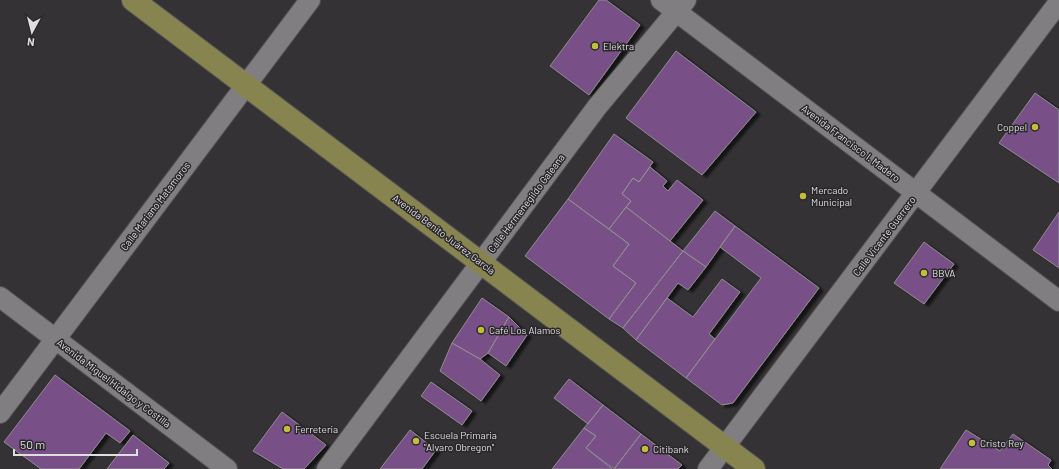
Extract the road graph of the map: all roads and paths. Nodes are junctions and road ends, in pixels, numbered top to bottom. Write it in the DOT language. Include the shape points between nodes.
graph roads {
  1 [pos="133,0"];
  2 [pos="310,0"];
  3 [pos="661,0"];
  4 [pos="1059,2"];
  5 [pos="682,6"];
  6 [pos="246,84"];
  7 [pos="916,192"];
  8 [pos="481,263"];
  9 [pos="0,297"];
  10 [pos="1059,301"];
  11 [pos="55,339"];
  12 [pos="0,413"];
  13 [pos="725,447"];
  14 [pos="227,469"];
  15 [pos="327,469"];
  16 [pos="708,469"];
  17 [pos="754,469"];
  1 -- 6 [label="main road, Avenida Benito Juárez García"];
  2 -- 6 [label="street, Calle Mariano Matamoros"];
  3 -- 5 [label="street, Avenida Francisco I. Madero"];
  4 -- 7 [label="street, Calle Vicente Guerrero"];
  5 -- 7 [label="street, Avenida Francisco I. Madero"];
  5 -- 8 [label="street, Calle Hermenegildo Galeana" via="597,107"];
  6 -- 8 [label="main road, Avenida Benito Juárez García"];
  6 -- 11 [label="street, Calle Mariano Matamoros"];
  7 -- 10 [label="street, Avenida Francisco I. Madero"];
  7 -- 13 [label="street, Calle Vicente Guerrero"];
  8 -- 13 [label="main road, Avenida Benito Juárez García"];
  8 -- 15 [label="street, Calle Hermenegildo Galeana"];
  9 -- 11 [label="street, Avenida Miguel Hidalgo y Costilla"];
  11 -- 12 [label="street, Calle Mariano Matamoros"];
  11 -- 14 [label="street, Avenida Miguel Hidalgo y Costilla"];
  13 -- 16 [label="street, Calle Vicente Guerrero"];
  13 -- 17 [label="main road, Avenida Benito Juárez García"];
}
